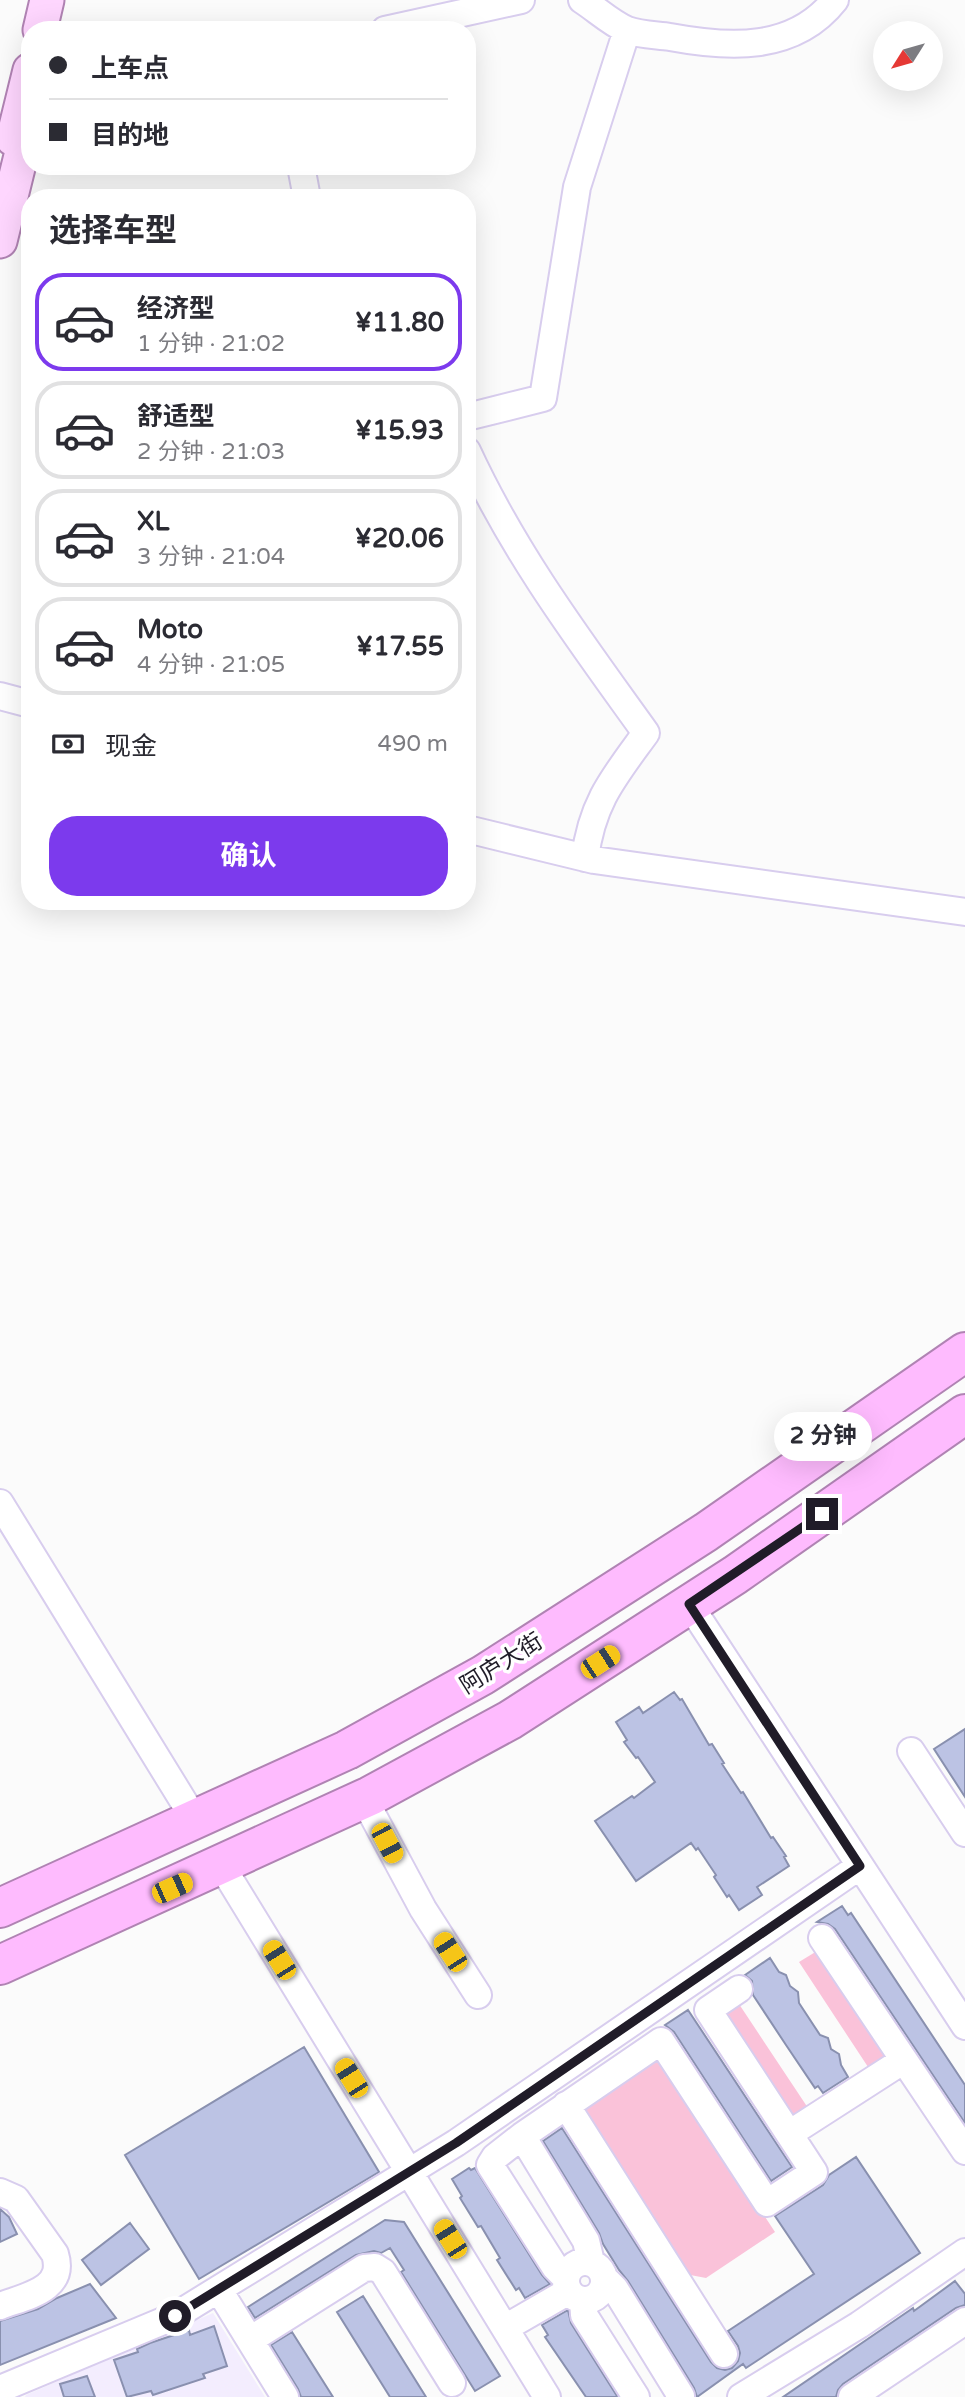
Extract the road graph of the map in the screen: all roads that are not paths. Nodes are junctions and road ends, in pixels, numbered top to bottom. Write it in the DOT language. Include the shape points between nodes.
graph roads {
  1 [pos="47,0"];
  2 [pos="59,0"];
  3 [pos="521,0"];
  4 [pos="582,0"];
  5 [pos="835,0"];
  6 [pos="42,21"];
  7 [pos="54,21"];
  8 [pos="426,21"];
  9 [pos="627,30"];
  10 [pos="21,106"];
  11 [pos="21,156"];
  12 [pos="0,191"];
  13 [pos="0,241"];
  14 [pos="476,415"];
  15 [pos="476,470"];
  16 [pos="0,696"];
  17 [pos="21,702"];
  18 [pos="476,831"];
  19 [pos="585,858"];
  20 [pos="965,912"];
  21 [pos="965,1352"];
  22 [pos="965,1414"];
  23 [pos="965,1433"];
  24 [pos="908,1454"];
  25 [pos="0,1503"];
  26 [pos="689,1604"];
  27 [pos="911,1751"];
  28 [pos="364,1799"];
  29 [pos="195,1820"];
  30 [pos="965,1833"];
  31 [pos="221,1865"];
  32 [pos="860,1866"];
  33 [pos="0,1908"];
  34 [pos="822,1938"];
  35 [pos="0,1965"];
  36 [pos="740,1989"];
  37 [pos="478,1995"];
  38 [pos="965,2026"];
  39 [pos="904,2060"];
  40 [pos="566,2105"];
  41 [pos="789,2134"];
  42 [pos="522,2136"];
  43 [pos="965,2151"];
  44 [pos="409,2172"];
  45 [pos="0,2192"];
  46 [pos="965,2252"];
  47 [pos="598,2271"];
  48 [pos="219,2290"];
  49 [pos="573,2290"];
  50 [pos="0,2306"];
  51 [pos="965,2321"];
  52 [pos="505,2329"];
  53 [pos="250,2340"];
  54 [pos="724,2354"];
  55 [pos="452,2383"];
  56 [pos="0,2389"];
  57 [pos="285,2397"];
  58 [pos="547,2397"];
  59 [pos="636,2397"];
  60 [pos="679,2397"];
  61 [pos="741,2397"];
  62 [pos="852,2397"];
  1 -- 6 [label="main road"];
  2 -- 7 [label="main road"];
  3 -- 8 [label="street"];
  4 -- 9 [label="street"];
  5 -- 9 [label="street" via="818,19 794,34 748,44 711,45"];
  9 -- 14 [label="street" via="576,187 543,398"];
  10 -- 12 [label="main road"];
  11 -- 13 [label="main road"];
  15 -- 19 [label="street" via="522,556 646,733 605,790 591,824"];
  16 -- 17 [label="street"];
  18 -- 19 [label="street"];
  19 -- 20 [label="street"];
  21 -- 29 [label="highway, 阿庐大街" via="706,1532 483,1675 347,1750"];
  22 -- 24 [label="highway"];
  23 -- 24 [label="street"];
  24 -- 26 [label="highway"];
  25 -- 29 [label="street"];
  26 -- 28 [label="highway" via="510,1720"];
  26 -- 32 [label="street"];
  27 -- 30 [label="street"];
  28 -- 31 [label="highway"];
  28 -- 37 [label="street" via="423,1909"];
  29 -- 33 [label="highway, 阿庐大街"];
  31 -- 35 [label="highway"];
  31 -- 44 [label="street"];
  32 -- 38 [label="street"];
  32 -- 44 [label="street"];
  34 -- 39 [label="street"];
  36 -- 41 [label="street" via="708,2010"];
  39 -- 41 [label="street"];
  39 -- 43 [label="street"];
  40 -- 41 [label="street" via="661,2041 767,2203 814,2172"];
  40 -- 42 [label="street"];
  40 -- 54 [label="street"];
  42 -- 47 [label="street" via="586,2241"];
  42 -- 49 [label="street" via="490,2165"];
  44 -- 48 [label="street"];
  44 -- 52 [label="street"];
  45 -- 50 [label="street" via="16,2199 58,2261 48,2288"];
  46 -- 61 [label="street" via="859,2325"];
  47 -- 49 [label="street" via="601,2293 595,2298"];
  47 -- 49 [label="street" via="577,2263 568,2272"];
  47 -- 60 [label="street" via="623,2301"];
  48 -- 53 [label="street"];
  48 -- 56 [label="street" via="175,2316"];
  49 -- 52 [label="street"];
  49 -- 59 [label="street"];
  51 -- 62 [label="street"];
  52 -- 58 [label="street"];
  53 -- 55 [label="street" via="364,2268 375,2267 383,2272"];
  53 -- 57 [label="street"];
}
